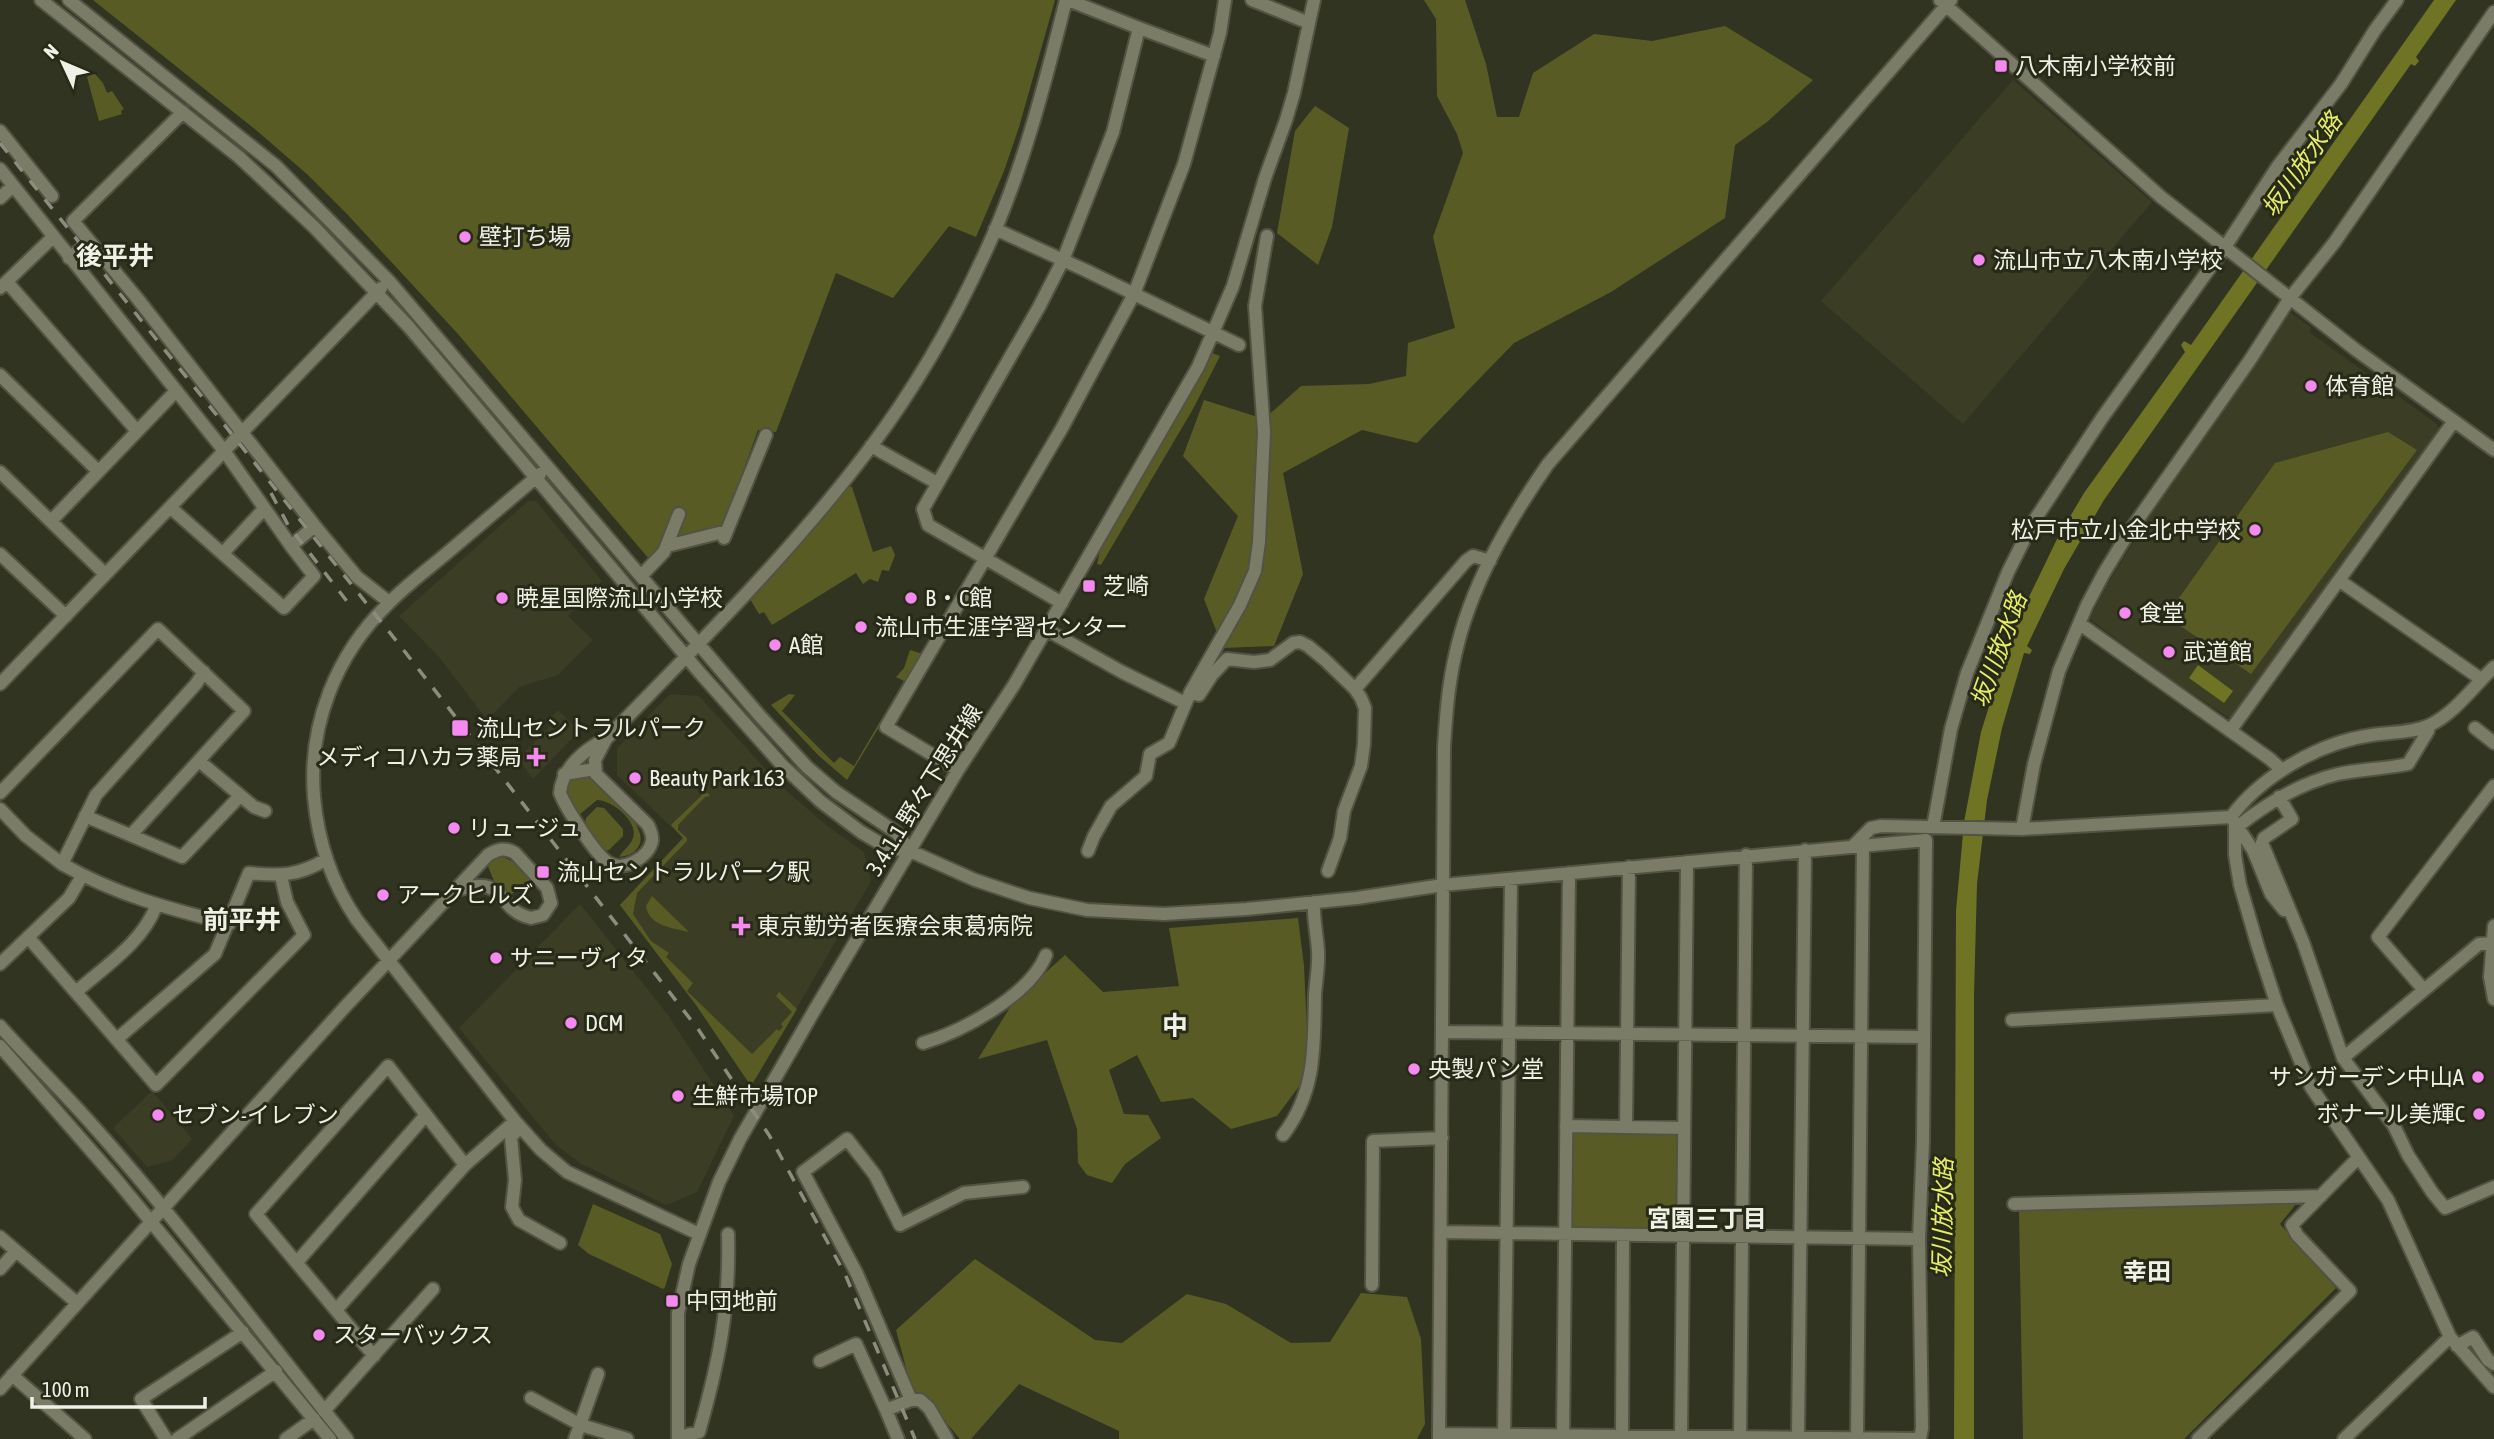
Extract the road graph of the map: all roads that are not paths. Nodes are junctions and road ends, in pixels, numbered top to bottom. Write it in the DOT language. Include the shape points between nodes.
graph roads {
  1 [pos="41,0"];
  2 [pos="69,0"];
  3 [pos="1067,0"];
  4 [pos="1225,0"];
  5 [pos="1252,0"];
  6 [pos="1314,0"];
  7 [pos="2398,0"];
  8 [pos="1945,2"];
  9 [pos="2494,12"];
  10 [pos="1309,23"];
  11 [pos="1139,28"];
  12 [pos="1214,57"];
  13 [pos="183,112"];
  14 [pos="0,131"];
  15 [pos="0,169"];
  16 [pos="13,186"];
  17 [pos="52,195"];
  18 [pos="0,198"];
  19 [pos="995,229"];
  20 [pos="1267,236"];
  21 [pos="53,237"];
  22 [pos="90,242"];
  23 [pos="2228,250"];
  24 [pos="69,258"];
  25 [pos="1063,260"];
  26 [pos="389,281"];
  27 [pos="3,285"];
  28 [pos="377,292"];
  29 [pos="1134,294"];
  30 [pos="2287,296"];
  31 [pos="1213,334"];
  32 [pos="1239,345"];
  33 [pos="0,375"];
  34 [pos="175,392"];
  35 [pos="2454,421"];
  36 [pos="137,431"];
  37 [pos="243,433"];
  38 [pos="766,435"];
  39 [pos="871,446"];
  40 [pos="2494,450"];
  41 [pos="225,452"];
  42 [pos="548,466"];
  43 [pos="98,471"];
  44 [pos="0,472"];
  45 [pos="535,478"];
  46 [pos="936,483"];
  47 [pos="171,508"];
  48 [pos="264,509"];
  49 [pos="679,514"];
  50 [pos="51,521"];
  51 [pos="315,526"];
  52 [pos="667,545"];
  53 [pos="291,546"];
  54 [pos="223,553"];
  55 [pos="984,558"];
  56 [pos="1490,561"];
  57 [pos="3,562"];
  58 [pos="105,574"];
  59 [pos="641,576"];
  60 [pos="2340,581"];
  61 [pos="389,602"];
  62 [pos="1062,603"];
  63 [pos="66,616"];
  64 [pos="2080,624"];
  65 [pos="1047,630"];
  66 [pos="699,643"];
  67 [pos="686,656"];
  68 [pos="2494,667"];
  69 [pos="204,672"];
  70 [pos="2481,679"];
  71 [pos="0,684"];
  72 [pos="1354,689"];
  73 [pos="1187,698"];
  74 [pos="2429,726"];
  75 [pos="2475,728"];
  76 [pos="2230,731"];
  77 [pos="606,738"];
  78 [pos="2494,743"];
  79 [pos="199,761"];
  80 [pos="595,769"];
  81 [pos="958,770"];
  82 [pos="2281,770"];
  83 [pos="564,774"];
  84 [pos="2494,786"];
  85 [pos="0,793"];
  86 [pos="240,796"];
  87 [pos="2279,797"];
  88 [pos="0,809"];
  89 [pos="265,811"];
  90 [pos="85,816"];
  91 [pos="2234,822"];
  92 [pos="1938,827"];
  93 [pos="2019,829"];
  94 [pos="131,835"];
  95 [pos="1858,845"];
  96 [pos="1805,850"];
  97 [pos="910,851"];
  98 [pos="1088,851"];
  99 [pos="1746,855"];
  100 [pos="325,860"];
  101 [pos="482,860"];
  102 [pos="1687,862"];
  103 [pos="62,864"];
  104 [pos="1629,867"];
  105 [pos="1328,871"];
  106 [pos="1569,873"];
  107 [pos="82,876"];
  108 [pos="281,876"];
  109 [pos="1511,879"];
  110 [pos="1443,885"];
  111 [pos="492,888"];
  112 [pos="454,891"];
  113 [pos="1314,902"];
  114 [pos="156,906"];
  115 [pos="229,924"];
  116 [pos="2295,925"];
  117 [pos="2494,926"];
  118 [pos="28,937"];
  119 [pos="2493,943"];
  120 [pos="1046,955"];
  121 [pos="389,960"];
  122 [pos="0,964"];
  123 [pos="2424,990"];
  124 [pos="76,992"];
  125 [pos="2494,999"];
  126 [pos="2277,1005"];
  127 [pos="2012,1020"];
  128 [pos="0,1026"];
  129 [pos="1443,1032"];
  130 [pos="1510,1033"];
  131 [pos="1568,1033"];
  132 [pos="1626,1034"];
  133 [pos="1685,1034"];
  134 [pos="1804,1035"];
  135 [pos="1744,1036"];
  136 [pos="1862,1036"];
  137 [pos="1924,1037"];
  138 [pos="117,1039"];
  139 [pos="923,1043"];
  140 [pos="0,1046"];
  141 [pos="2343,1058"];
  142 [pos="426,1115"];
  143 [pos="518,1124"];
  144 [pos="1566,1126"];
  145 [pos="1626,1126"];
  146 [pos="1684,1128"];
  147 [pos="1283,1135"];
  148 [pos="1442,1138"];
  149 [pos="2358,1158"];
  150 [pos="465,1165"];
  151 [pos="1023,1187"];
  152 [pos="2494,1187"];
  153 [pos="2321,1196"];
  154 [pos="2014,1204"];
  155 [pos="162,1209"];
  156 [pos="151,1221"];
  157 [pos="1441,1232"];
  158 [pos="1506,1233"];
  159 [pos="699,1234"];
  160 [pos="728,1234"];
  161 [pos="1565,1234"];
  162 [pos="1623,1235"];
  163 [pos="1683,1236"];
  164 [pos="0,1237"];
  165 [pos="1742,1237"];
  166 [pos="1800,1237"];
  167 [pos="1859,1238"];
  168 [pos="1919,1239"];
  169 [pos="560,1243"];
  170 [pos="16,1251"];
  171 [pos="297,1262"];
  172 [pos="0,1269"];
  173 [pos="1372,1285"];
  174 [pos="433,1289"];
  175 [pos="77,1303"];
  176 [pos="336,1310"];
  177 [pos="243,1332"];
  178 [pos="2454,1342"];
  179 [pos="374,1356"];
  180 [pos="820,1361"];
  181 [pos="2494,1364"];
  182 [pos="276,1371"];
  183 [pos="598,1374"];
  184 [pos="12,1376"];
  185 [pos="2494,1387"];
  186 [pos="0,1389"];
  187 [pos="531,1398"];
  188 [pos="911,1400"];
  189 [pos="886,1410"];
  190 [pos="319,1415"];
  191 [pos="581,1425"];
  192 [pos="1439,1436"];
  193 [pos="1504,1436"];
  194 [pos="1740,1436"];
  195 [pos="77,1437"];
  196 [pos="1563,1437"];
  197 [pos="1681,1437"];
  198 [pos="1798,1437"];
  199 [pos="290,1438"];
  200 [pos="678,1438"];
  201 [pos="1622,1438"];
  202 [pos="1857,1438"];
  203 [pos="166,1439"];
  204 [pos="177,1439"];
  205 [pos="330,1439"];
  206 [pos="347,1439"];
  207 [pos="575,1439"];
  208 [pos="627,1439"];
  209 [pos="898,1439"];
  210 [pos="947,1439"];
  211 [pos="1920,1439"];
  212 [pos="2198,1439"];
  213 [pos="2344,1439"];
  1 -- 13 [label="street"];
  2 -- 26 [label="street" via="276,166"];
  3 -- 11 [label="street"];
  3 -- 19 [label="street" via="1033,125"];
  4 -- 12 [label="street"];
  5 -- 10 [label="street"];
  6 -- 10 [label="street, 3.4.1.1 野々下思井線"];
  7 -- 23 [label="street" via="2278,166"];
  8 -- 23 [label="street" via="2161,197"];
  8 -- 56 [label="street" via="1548,464"];
  9 -- 30 [label="street" via="2318,265"];
  10 -- 31 [label="street, 3.4.1.1 野々下思井線" via="1294,93 1233,286"];
  11 -- 12 [label="street"];
  11 -- 25 [label="street" via="1113,132"];
  12 -- 29 [label="street" via="1185,164"];
  13 -- 22 [label="street" via="73,221"];
  13 -- 28 [label="street" via="264,179"];
  14 -- 17 [label="street"];
  15 -- 16 [label="street"];
  16 -- 18 [label="street"];
  16 -- 21 [label="street"];
  19 -- 25 [label="street"];
  19 -- 39 [label="street" via="934,349"];
  20 -- 73 [label="street" via="1255,306 1264,432 1258,556 1248,589"];
  21 -- 24 [label="street"];
  21 -- 27 [label="street"];
  22 -- 24 [label="street"];
  22 -- 37 [label="street"];
  23 -- 30 [label="street"];
  23 -- 92 [label="street" via="2063,474 2032,524 1985,625 1964,684 1951,729"];
  24 -- 34 [label="street"];
  25 -- 29 [label="street"];
  25 -- 46 [label="street"];
  26 -- 28 [label="street"];
  26 -- 42 [label="street"];
  27 -- 36 [label="street"];
  28 -- 37 [label="street"];
  28 -- 45 [label="street"];
  29 -- 31 [label="street"];
  29 -- 55 [label="street" via="1062,428"];
  30 -- 35 [label="street"];
  30 -- 64 [label="street" via="2250,360 2129,532"];
  31 -- 32 [label="street"];
  31 -- 62 [label="street, 3.4.1.1 野々下思井線"];
  33 -- 43 [label="street"];
  34 -- 36 [label="street"];
  34 -- 41 [label="street"];
  35 -- 40 [label="street"];
  35 -- 60 [label="street"];
  36 -- 43 [label="street"];
  37 -- 41 [label="street"];
  37 -- 51 [label="street"];
  38 -- 52 [label="street" via="726,535"];
  39 -- 46 [label="street"];
  39 -- 66 [label="street" via="791,543"];
  41 -- 47 [label="street"];
  41 -- 48 [label="street"];
  42 -- 45 [label="street"];
  42 -- 59 [label="street"];
  43 -- 50 [label="street"];
  44 -- 50 [label="street"];
  45 -- 61 [label="street"];
  45 -- 67 [label="street"];
  46 -- 55 [label="street" via="923,509 928,525"];
  47 -- 54 [label="street"];
  47 -- 58 [label="street"];
  48 -- 53 [label="street"];
  48 -- 54 [label="street"];
  49 -- 52 [label="street"];
  50 -- 58 [label="street"];
  51 -- 53 [label="street"];
  51 -- 61 [label="street" via="357,577"];
  52 -- 59 [label="street"];
  53 -- 54 [label="street" via="314,576 284,608"];
  55 -- 62 [label="street"];
  55 -- 81 [label="street" via="886,727"];
  56 -- 72 [label="street" via="1474,556 1466,561"];
  56 -- 110 [label="street" via="1460,635 1451,676 1444,747"];
  57 -- 63 [label="street"];
  58 -- 63 [label="street"];
  59 -- 66 [label="street"];
  60 -- 70 [label="street"];
  60 -- 76 [label="street"];
  61 -- 100 [label="street" via="348,653 318,725 312,776"];
  62 -- 65 [label="street, 3.4.1.1 野々下思井線"];
  63 -- 71 [label="street"];
  64 -- 76 [label="street"];
  64 -- 93 [label="street" via="2050,699"];
  65 -- 73 [label="street" via="1122,672"];
  65 -- 81 [label="street, 3.4.1.1 野々下思井線"];
  66 -- 67 [label="street"];
  66 -- 97 [label="street" via="807,766 836,792 897,833"];
  67 -- 77 [label="street"];
  67 -- 97 [label="street" via="820,801 888,848"];
  68 -- 70 [label="street"];
  69 -- 79 [label="street" via="244,711"];
  69 -- 85 [label="street" via="158,629"];
  69 -- 90 [label="street" via="96,795"];
  70 -- 74 [label="street"];
  72 -- 73 [label="street" via="1300,642 1270,660 1227,659 1199,695"];
  72 -- 105 [label="street" via="1365,708 1361,766"];
  73 -- 98 [label="street" via="1169,743 1150,754 1146,776 1111,806"];
  74 -- 82 [label="street" via="2354,739"];
  74 -- 87 [label="street" via="2408,764 2339,774"];
  75 -- 78 [label="street"];
  76 -- 82 [label="street"];
  77 -- 80 [label="street"];
  77 -- 83 [label="street" via="592,745"];
  79 -- 86 [label="street"];
  79 -- 94 [label="street"];
  80 -- 83 [label="street"];
  80 -- 83 [label="street" via="652,834 649,848 631,864 615,866 603,859 562,799"];
  81 -- 97 [label="street, 3.4.1.1 野々下思井線"];
  82 -- 91 [label="street" via="2253,792"];
  84 -- 123 [label="street" via="2378,937"];
  86 -- 89 [label="street"];
  86 -- 94 [label="street" via="182,857"];
  87 -- 91 [label="street"];
  87 -- 116 [label="street" via="2292,820 2262,843"];
  88 -- 103 [label="street"];
  90 -- 94 [label="street"];
  90 -- 103 [label="street"];
  91 -- 93 [label="street"];
  91 -- 116 [label="street" via="2253,850 2271,894"];
  91 -- 126 [label="street" via="2240,885"];
  92 -- 93 [label="street"];
  92 -- 95 [label="street" via="1871,828"];
  95 -- 96 [label="street"];
  95 -- 136 [label="street"];
  95 -- 137 [label="street" via="1926,840"];
  96 -- 99 [label="street"];
  96 -- 134 [label="street"];
  97 -- 113 [label="street" via="1001,889 1087,910 1164,914"];
  97 -- 159 [label="street, 3.4.1.1 野々下思井線" via="740,1139"];
  99 -- 102 [label="street"];
  99 -- 135 [label="street"];
  100 -- 108 [label="street"];
  100 -- 121 [label="street" via="346,904"];
  101 -- 111 [label="street"];
  101 -- 111 [label="street" via="499,849 515,853 547,888 551,904 539,917 526,917"];
  101 -- 112 [label="street"];
  102 -- 104 [label="street"];
  102 -- 133 [label="street"];
  103 -- 107 [label="street"];
  104 -- 106 [label="street"];
  104 -- 132 [label="street"];
  106 -- 109 [label="street"];
  106 -- 131 [label="street"];
  107 -- 114 [label="street"];
  107 -- 118 [label="street" via="69,898"];
  108 -- 115 [label="street" via="249,873"];
  108 -- 138 [label="street" via="304,935 156,1085"];
  109 -- 110 [label="street"];
  109 -- 130 [label="street"];
  110 -- 113 [label="street"];
  110 -- 129 [label="street"];
  111 -- 112 [label="street" via="480,884"];
  112 -- 121 [label="street"];
  113 -- 147 [label="street" via="1318,952 1312,1070 1302,1103"];
  114 -- 115 [label="street"];
  114 -- 124 [label="street" via="137,938"];
  115 -- 138 [label="street" via="207,962"];
  116 -- 141 [label="street"];
  117 -- 119 [label="street"];
  118 -- 122 [label="street"];
  118 -- 124 [label="street"];
  119 -- 123 [label="street" via="2479,944"];
  119 -- 125 [label="street" via="2490,976"];
  120 -- 139 [label="street" via="1024,988 965,1026"];
  121 -- 143 [label="street"];
  121 -- 155 [label="street"];
  123 -- 141 [label="street"];
  124 -- 138 [label="street"];
  126 -- 127 [label="street"];
  126 -- 149 [label="street" via="2311,1087"];
  128 -- 155 [label="street"];
  129 -- 130 [label="street"];
  129 -- 148 [label="street"];
  130 -- 131 [label="street"];
  130 -- 158 [label="street"];
  131 -- 132 [label="street"];
  131 -- 144 [label="street"];
  132 -- 133 [label="street"];
  132 -- 145 [label="street"];
  133 -- 135 [label="street"];
  133 -- 146 [label="street"];
  134 -- 135 [label="street"];
  134 -- 136 [label="street"];
  134 -- 166 [label="street"];
  135 -- 165 [label="street"];
  136 -- 137 [label="street"];
  136 -- 167 [label="street"];
  137 -- 168 [label="street"];
  140 -- 156 [label="street"];
  141 -- 152 [label="street" via="2394,1126 2445,1208"];
  142 -- 150 [label="street"];
  142 -- 171 [label="street"];
  142 -- 171 [label="street" via="388,1066 256,1214"];
  143 -- 150 [label="street"];
  143 -- 159 [label="street" via="568,1172"];
  143 -- 169 [label="street" via="511,1137 512,1207 519,1220"];
  144 -- 145 [label="street"];
  144 -- 161 [label="street"];
  145 -- 146 [label="street"];
  146 -- 163 [label="street"];
  148 -- 157 [label="street"];
  148 -- 173 [label="street" via="1373,1141"];
  149 -- 153 [label="street"];
  149 -- 178 [label="street" via="2388,1200"];
  150 -- 176 [label="street"];
  151 -- 188 [label="street" via="964,1193 901,1226 875,1175 846,1139 803,1172 857,1274"];
  153 -- 154 [label="street"];
  153 -- 212 [label="street" via="2292,1225 2350,1291"];
  155 -- 156 [label="street"];
  155 -- 190 [label="street" via="240,1302"];
  156 -- 175 [label="street"];
  156 -- 177 [label="street"];
  157 -- 158 [label="street"];
  157 -- 192 [label="street"];
  158 -- 161 [label="street"];
  158 -- 193 [label="street"];
  159 -- 200 [label="street, 3.4.1.1 野々下思井線" via="678,1313"];
  160 -- 200 [label="street" via="728,1285 716,1374 699,1432"];
  161 -- 162 [label="street"];
  161 -- 196 [label="street"];
  162 -- 163 [label="street"];
  162 -- 201 [label="street"];
  163 -- 165 [label="street"];
  163 -- 197 [label="street"];
  164 -- 170 [label="street"];
  165 -- 166 [label="street"];
  165 -- 194 [label="street"];
  166 -- 167 [label="street"];
  166 -- 198 [label="street"];
  167 -- 168 [label="street"];
  167 -- 202 [label="street"];
  168 -- 211 [label="street"];
  170 -- 172 [label="street"];
  170 -- 175 [label="street"];
  171 -- 176 [label="street"];
  174 -- 179 [label="street"];
  175 -- 184 [label="street"];
  176 -- 179 [label="street"];
  177 -- 182 [label="street"];
  177 -- 203 [label="street" via="141,1399"];
  178 -- 181 [label="street" via="2473,1337"];
  178 -- 185 [label="street"];
  178 -- 213 [label="street"];
  179 -- 190 [label="street"];
  180 -- 189 [label="street" via="856,1344"];
  182 -- 190 [label="street"];
  182 -- 204 [label="street"];
  183 -- 191 [label="street"];
  184 -- 186 [label="street"];
  184 -- 195 [label="street"];
  187 -- 191 [label="street"];
  188 -- 189 [label="street"];
  188 -- 210 [label="street" via="920,1400 929,1408"];
  189 -- 209 [label="street"];
  190 -- 199 [label="street"];
  190 -- 205 [label="street"];
  190 -- 206 [label="street"];
  191 -- 207 [label="street"];
  191 -- 208 [label="street"];
  192 -- 193 [label="street"];
  193 -- 196 [label="street"];
  194 -- 197 [label="street"];
  194 -- 198 [label="street"];
  196 -- 201 [label="street"];
  197 -- 201 [label="street"];
  198 -- 202 [label="street"];
  202 -- 211 [label="street"];
}
